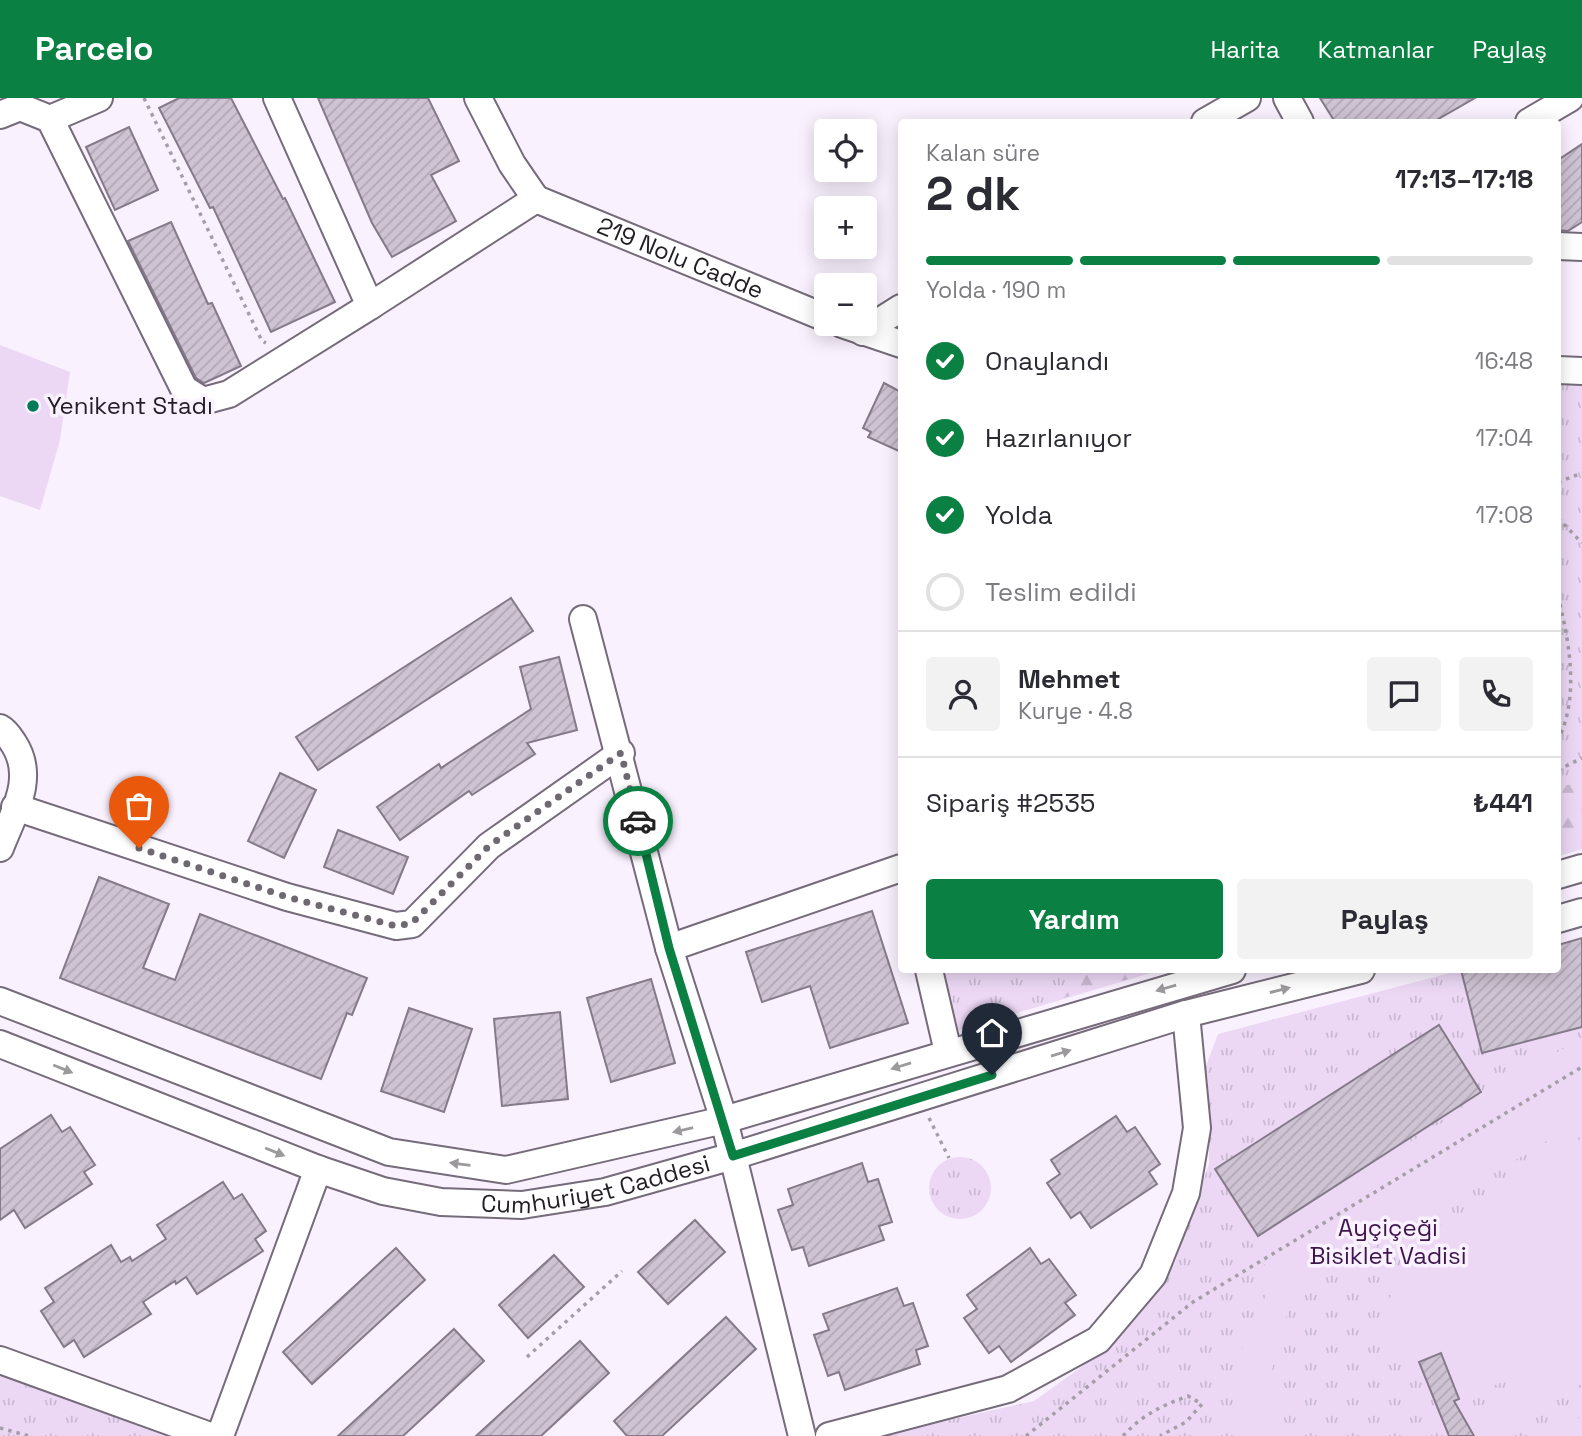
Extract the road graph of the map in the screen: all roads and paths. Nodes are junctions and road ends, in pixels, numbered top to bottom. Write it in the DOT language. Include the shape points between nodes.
graph roads {
  1 [pos="99,98"];
  2 [pos="144,98"];
  3 [pos="277,98"];
  4 [pos="478,98"];
  5 [pos="1247,98"];
  6 [pos="1287,98"];
  7 [pos="1570,98"];
  8 [pos="12,107"];
  9 [pos="50,119"];
  10 [pos="1210,119"];
  11 [pos="1298,119"];
  12 [pos="1535,119"];
  13 [pos="536,199"];
  14 [pos="1561,246"];
  15 [pos="1582,247"];
  16 [pos="370,306"];
  17 [pos="898,309"];
  18 [pos="814,313"];
  19 [pos="877,318"];
  20 [pos="877,336"];
  21 [pos="898,343"];
  22 [pos="290,354"];
  23 [pos="1561,370"];
  24 [pos="1582,371"];
  25 [pos="1582,473"];
  26 [pos="1561,481"];
  27 [pos="1561,521"];
  28 [pos="1582,543"];
  29 [pos="1561,612"];
  30 [pos="583,619"];
  31 [pos="0,728"];
  32 [pos="1561,728"];
  33 [pos="621,753"];
  34 [pos="1582,758"];
  35 [pos="1561,768"];
  36 [pos="15,807"];
  37 [pos="0,848"];
  38 [pos="1582,868"];
  39 [pos="898,874"];
  40 [pos="1561,874"];
  41 [pos="1582,912"];
  42 [pos="1561,918"];
  43 [pos="669,948"];
  44 [pos="930,973"];
  45 [pos="1222,973"];
  46 [pos="1349,973"];
  47 [pos="0,1001"];
  48 [pos="1186,1014"];
  49 [pos="0,1044"];
  50 [pos="948,1052"];
  51 [pos="1582,1067"];
  52 [pos="919,1098"];
  53 [pos="724,1120"];
  54 [pos="733,1156"];
  55 [pos="949,1158"];
  56 [pos="318,1169"];
  57 [pos="622,1271"];
  58 [pos="527,1357"];
  59 [pos="0,1360"];
  60 [pos="0,1428"];
  61 [pos="29,1436"];
  62 [pos="210,1436"];
  63 [pos="220,1436"];
  64 [pos="802,1436"];
  65 [pos="828,1436"];
  66 [pos="1026,1436"];
  67 [pos="1123,1436"];
  68 [pos="1160,1436"];
  1 -- 9 [label="street"];
  2 -- 22 [label="path" via="262,341"];
  3 -- 16 [label="street"];
  4 -- 13 [label="street"];
  5 -- 10 [label="street"];
  6 -- 11 [label="street"];
  7 -- 12 [label="street"];
  8 -- 9 [label="street"];
  9 -- 22 [label="street" via="184,389 203,401 229,394"];
  13 -- 16 [label="street"];
  13 -- 18 [label="street, 219 Nolu Cadde"];
  14 -- 15 [label="street"];
  16 -- 22 [label="street"];
  17 -- 19 [label="street"];
  20 -- 21 [label="street"];
  23 -- 24 [label="street"];
  25 -- 26 [label="path"];
  27 -- 28 [label="path"];
  29 -- 32 [label="path" via="1571,665"];
  30 -- 33 [label="street"];
  31 -- 36 [label="street" via="22,756 25,783"];
  33 -- 36 [label="street" via="489,846 412,923 396,926 287,897"];
  33 -- 43 [label="street"];
  34 -- 35 [label="path"];
  36 -- 37 [label="street"];
  38 -- 40 [label="street"];
  39 -- 43 [label="street"];
  41 -- 42 [label="street"];
  43 -- 53 [label="street"];
  44 -- 50 [label="street"];
  45 -- 50 [label="street, Cumhuriyet Caddesi, one-way"];
  48 -- 46 [label="street, Cumhuriyet Caddesi, one-way"];
  53 -- 47 [label="street, Cumhuriyet Caddesi, one-way" via="506,1170 437,1161 388,1152"];
  52 -- 48 [label="street, Cumhuriyet Caddesi, one-way"];
  48 -- 65 [label="street" via="1197,1128 1186,1193 1153,1275 1138,1293 1098,1340 1008,1389"];
  49 -- 56 [label="street, Cumhuriyet Caddesi, one-way"];
  50 -- 53 [label="street, Cumhuriyet Caddesi, one-way"];
  51 -- 66 [label="path" via="1193,1302"];
  52 -- 54 [label="street, Cumhuriyet Caddesi"];
  52 -- 55 [label="path"];
  53 -- 54 [label="street"];
  54 -- 56 [label="street, Cumhuriyet Caddesi" via="605,1192 522,1205 441,1202 383,1191"];
  54 -- 64 [label="street"];
  56 -- 63 [label="street"];
  57 -- 58 [label="path"];
  59 -- 62 [label="street"];
  60 -- 61 [label="path"];
  67 -- 68 [label="path" via="1158,1407 1188,1396 1202,1404 1186,1422"];
}
